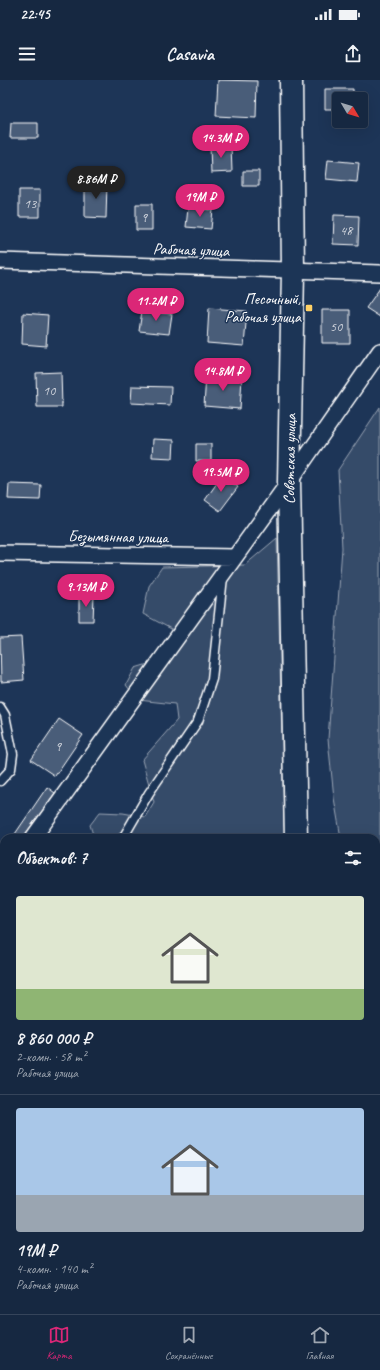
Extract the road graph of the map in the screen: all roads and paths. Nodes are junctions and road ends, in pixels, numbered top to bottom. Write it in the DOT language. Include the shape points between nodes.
graph roads {
  1 [pos="291,80"];
  2 [pos="0,261"];
  3 [pos="293,271"];
  4 [pos="380,273"];
  5 [pos="380,351"];
  6 [pos="289,482"];
  7 [pos="0,552"];
  8 [pos="235,558"];
  9 [pos="223,574"];
  10 [pos="0,707"];
  11 [pos="0,781"];
  12 [pos="36,834"];
  13 [pos="126,834"];
  14 [pos="296,834"];
  1 -- 3 [label="main road, Советская улица"];
  2 -- 3 [label="street, Рабочая улица"];
  3 -- 4 [label="street, Рабочая улица"];
  3 -- 6 [label="main road, Советская улица"];
  5 -- 6 [label="street"];
  6 -- 8 [label="street"];
  6 -- 14 [label="main road, Советская улица"];
  7 -- 8 [label="street, Безымянная улица"];
  8 -- 9 [label="street"];
  9 -- 12 [label="street"];
  9 -- 13 [label="lane" via="212,679 198,721 149,793"];
  10 -- 11 [label="lane" via="5,715 13,754 10,769"];
}
